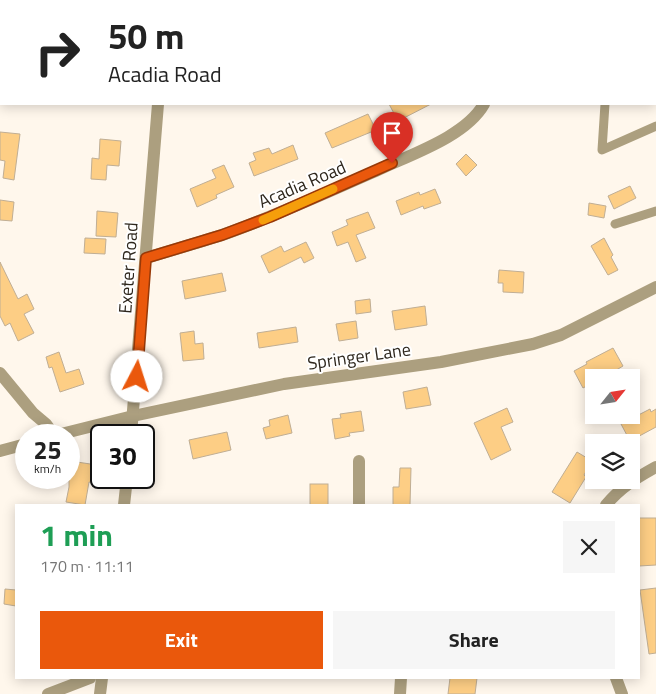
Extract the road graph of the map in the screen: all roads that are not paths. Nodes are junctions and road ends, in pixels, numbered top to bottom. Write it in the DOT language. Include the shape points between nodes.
graph roads {
  1 [pos="158,105"];
  2 [pos="483,105"];
  3 [pos="605,105"];
  4 [pos="656,126"];
  5 [pos="656,211"];
  6 [pos="614,224"];
  7 [pos="146,258"];
  8 [pos="656,287"];
  9 [pos="0,372"];
  10 [pos="134,416"];
  11 [pos="46,424"];
  12 [pos="133,424"];
  13 [pos="80,429"];
  14 [pos="15,447"];
  15 [pos="0,451"];
  16 [pos="359,461"];
  17 [pos="656,467"];
  18 [pos="126,489"];
  19 [pos="124,504"];
  20 [pos="359,504"];
  21 [pos="607,504"];
  22 [pos="87,679"];
  23 [pos="102,679"];
  24 [pos="402,679"];
  25 [pos="616,679"];
  26 [pos="48,694"];
  27 [pos="100,694"];
  28 [pos="400,694"];
  29 [pos="622,694"];
  1 -- 7 [label="street, Exeter Road"];
  2 -- 7 [label="street, Acadia Road" via="472,121 425,148 270,217"];
  3 -- 4 [label="lane" via="602,150"];
  5 -- 6 [label="lane"];
  7 -- 10 [label="street, Exeter Road"];
  8 -- 10 [label="street, Springer Lane" via="561,335 532,344 441,362 284,384"];
  9 -- 11 [label="street"];
  10 -- 12 [label="street, Exeter Road"];
  10 -- 13 [label="street, Springer Lane"];
  14 -- 15 [label="street"];
  16 -- 20 [label="street"];
  17 -- 21 [label="street" via="633,479"];
  18 -- 19 [label="street"];
  22 -- 26 [label="street"];
  23 -- 27 [label="street"];
  24 -- 28 [label="street"];
  25 -- 29 [label="street"];
}
